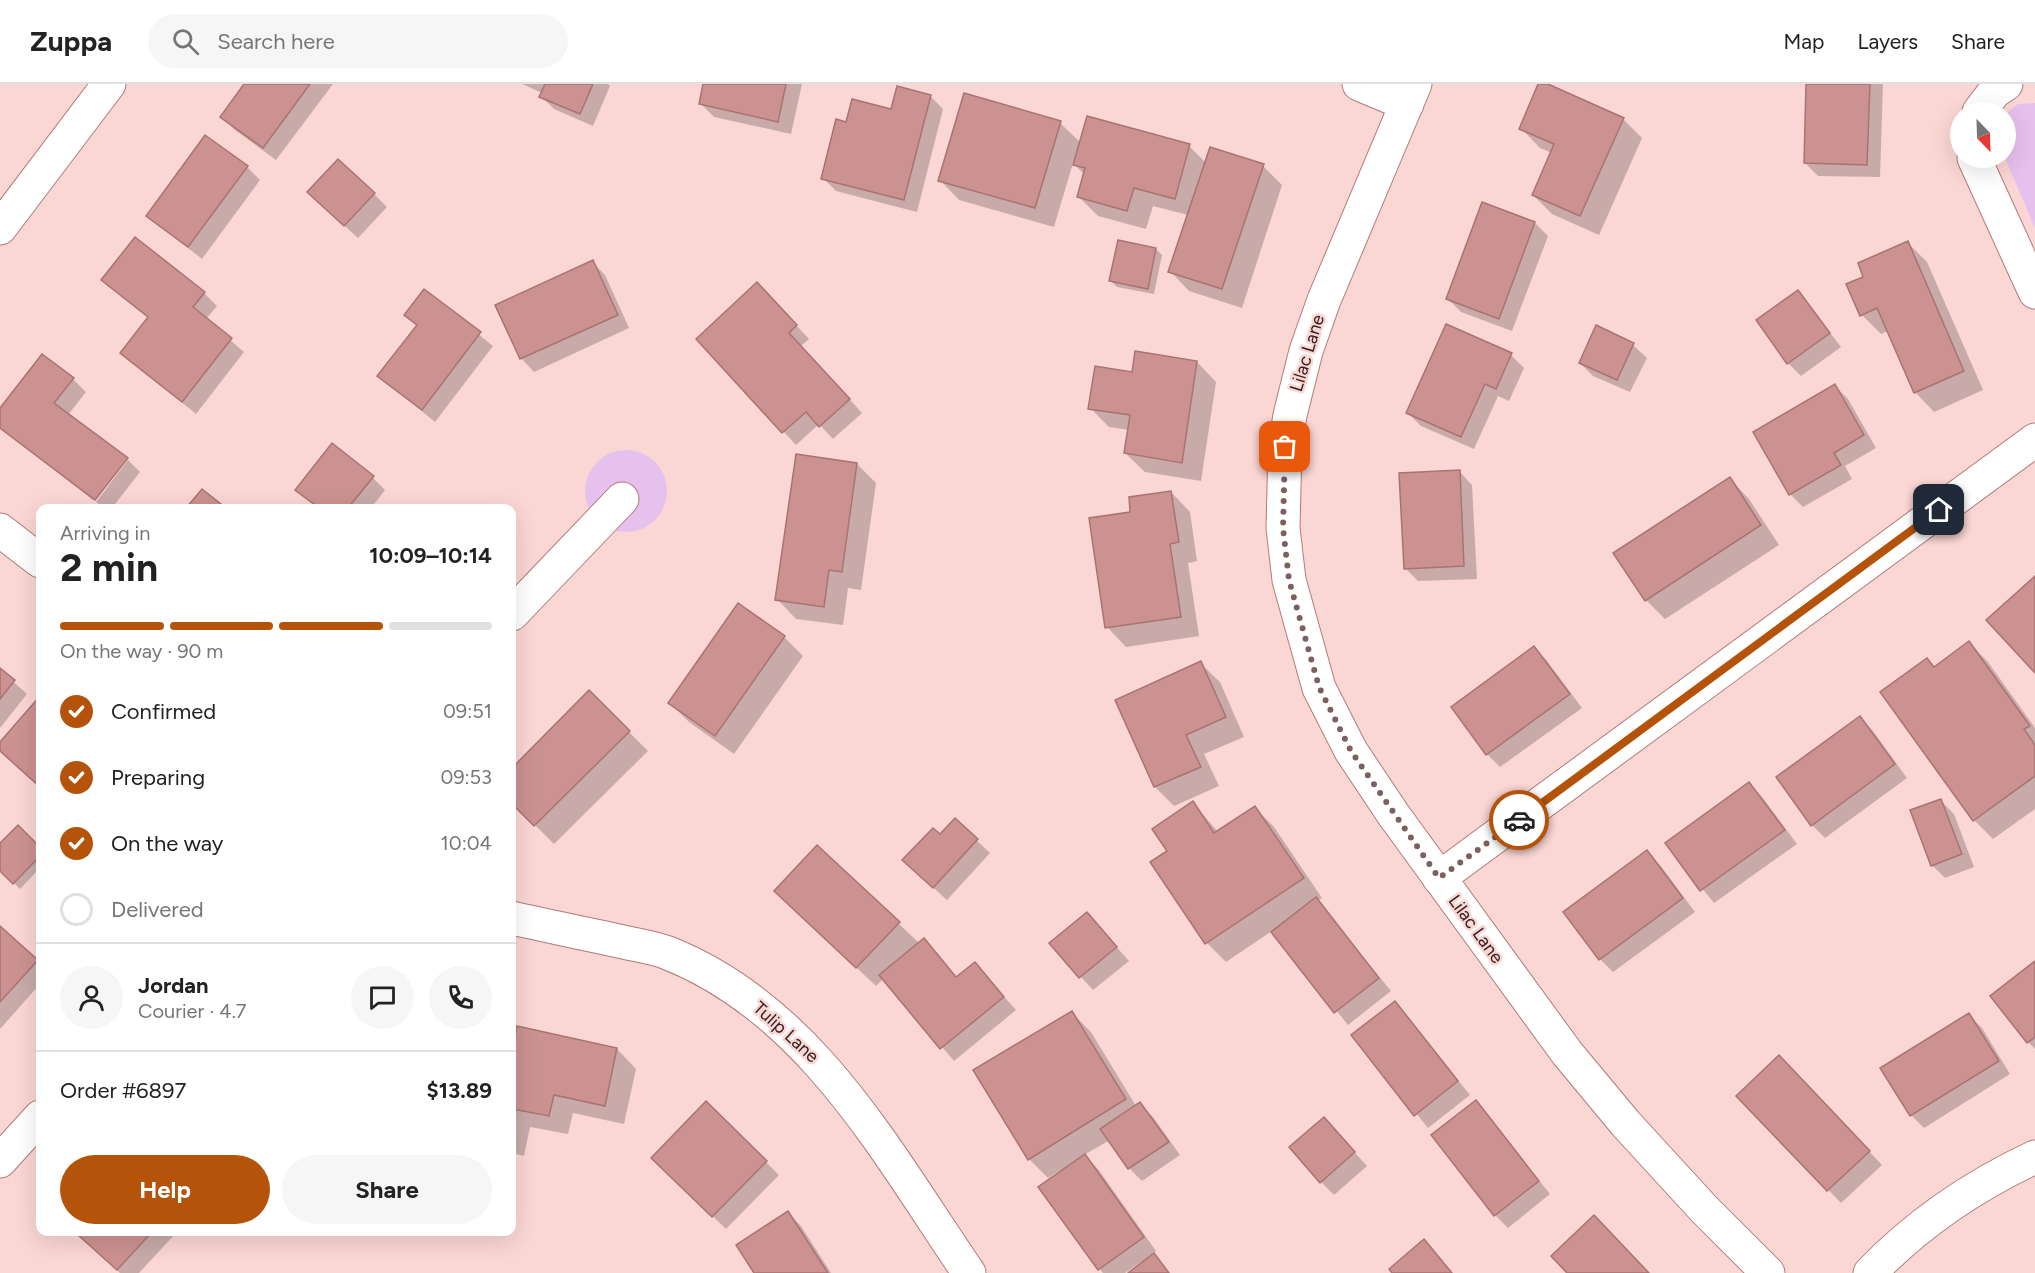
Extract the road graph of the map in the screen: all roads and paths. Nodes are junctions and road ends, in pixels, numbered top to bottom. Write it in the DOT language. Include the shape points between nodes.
graph roads {
  1 [pos="109,84"];
  2 [pos="1359,84"];
  3 [pos="2006,84"];
  4 [pos="1411,94"];
  5 [pos="1986,102"];
  6 [pos="1979,168"];
  7 [pos="0,228"];
  8 [pos="2035,291"];
  9 [pos="2035,440"];
  10 [pos="622,500"];
  11 [pos="0,530"];
  12 [pos="36,558"];
  13 [pos="516,610"];
  14 [pos="1439,878"];
  15 [pos="516,919"];
  16 [pos="36,1121"];
  17 [pos="2035,1157"];
  18 [pos="0,1161"];
  19 [pos="969,1273"];
  20 [pos="1768,1273"];
  21 [pos="1870,1273"];
  1 -- 7 [label="street"];
  2 -- 4 [label="street"];
  3 -- 5 [label="street"];
  4 -- 14 [label="street, Lilac Lane" via="1306,351 1285,447 1283,528 1289,580 1319,687 1351,751"];
  6 -- 8 [label="street"];
  9 -- 14 [label="street"];
  10 -- 13 [label="street"];
  11 -- 12 [label="street"];
  14 -- 20 [label="street, Lilac Lane" via="1568,1053 1626,1124"];
  15 -- 19 [label="street, Tulip Lane" via="665,952 710,971 759,1005 841,1085"];
  16 -- 18 [label="street"];
  17 -- 21 [label="street" via="1944,1207"];
}
